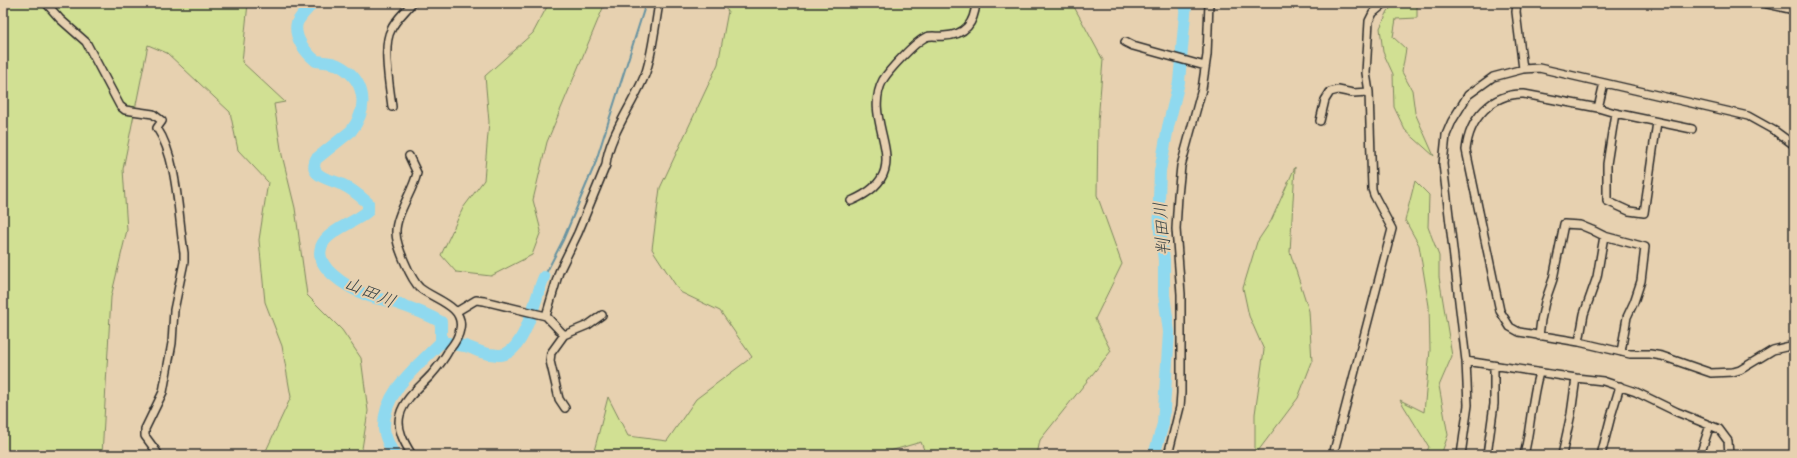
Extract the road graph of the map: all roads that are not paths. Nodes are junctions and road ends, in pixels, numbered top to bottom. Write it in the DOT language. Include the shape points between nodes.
graph roads {
  1 [pos="46,3"];
  2 [pos="412,3"];
  3 [pos="659,3"];
  4 [pos="976,3"];
  5 [pos="1209,3"];
  6 [pos="1385,3"];
  7 [pos="1517,3"];
  8 [pos="1763,3"];
  9 [pos="1794,10"];
  10 [pos="1125,42"];
  11 [pos="1205,66"];
  12 [pos="1523,69"];
  13 [pos="1604,83"];
  14 [pos="1369,92"];
  15 [pos="392,107"];
  16 [pos="1598,108"];
  17 [pos="1615,113"];
  18 [pos="1320,121"];
  19 [pos="1657,122"];
  20 [pos="1692,129"];
  21 [pos="1794,146"];
  22 [pos="409,156"];
  23 [pos="851,201"];
  24 [pos="1604,236"];
  25 [pos="456,312"];
  26 [pos="602,315"];
  27 [pos="546,316"];
  28 [pos="564,335"];
  29 [pos="1539,336"];
  30 [pos="1579,342"];
  31 [pos="1794,345"];
  32 [pos="1621,352"];
  33 [pos="1466,361"];
  34 [pos="1494,366"];
  35 [pos="1539,372"];
  36 [pos="1576,378"];
  37 [pos="1620,386"];
  38 [pos="565,408"];
  39 [pos="1710,425"];
  40 [pos="159,455"];
  41 [pos="412,455"];
  42 [pos="1168,455"];
  43 [pos="1333,455"];
  44 [pos="1461,455"];
  45 [pos="1487,455"];
  46 [pos="1524,455"];
  47 [pos="1562,455"];
  48 [pos="1601,455"];
  49 [pos="1700,455"];
  50 [pos="1729,455"];
  1 -- 40 [label="street" via="86,42 120,106 125,110 153,114 162,121 157,128 165,142 173,175 184,262 174,310 172,343 163,392 145,429 145,436"];
  2 -- 15 [label="street" via="388,36 387,57"];
  3 -- 27 [label="street" via="645,73 619,127 584,219 559,272"];
  4 -- 23 [label="street" via="972,22 965,29 955,34 926,37 887,74 878,91 877,101 886,156 885,173 872,189"];
  5 -- 11 [label="street"];
  6 -- 14 [label="street" via="1373,13 1369,21 1366,73"];
  7 -- 12 [label="street"];
  8 -- 9 [label="street"];
  10 -- 11 [label="street"];
  11 -- 42 [label="street" via="1197,112 1181,166 1176,229 1181,294 1181,393"];
  12 -- 13 [label="street" via="1539,68"];
  12 -- 33 [label="street" via="1492,77 1468,96 1446,135 1443,164"];
  13 -- 16 [label="street"];
  13 -- 21 [label="street" via="1748,116 1775,131"];
  14 -- 18 [label="street" via="1330,92 1325,100"];
  14 -- 43 [label="street" via="1372,189 1392,229"];
  16 -- 17 [label="street"];
  16 -- 29 [label="street" via="1513,94 1495,101 1484,109 1476,118 1467,139 1468,164 1500,311 1510,327 1519,332"];
  17 -- 19 [label="street"];
  17 -- 19 [label="street" via="1606,164 1607,201 1629,211 1644,213"];
  19 -- 20 [label="street"];
  22 -- 25 [label="street" via="417,173 399,220 396,240 414,281 420,288"];
  24 -- 29 [label="street" via="1580,225 1564,224 1553,279 1540,320"];
  24 -- 30 [label="street" via="1597,277 1584,314"];
  24 -- 32 [label="street" via="1645,247 1641,281 1627,317"];
  25 -- 27 [label="street" via="476,300 484,300"];
  25 -- 41 [label="street" via="461,327 458,335 440,364 404,406 400,416 400,429"];
  26 -- 28 [label="street" via="588,325"];
  27 -- 28 [label="street"];
  28 -- 38 [label="street" via="551,353 550,361 559,399"];
  29 -- 30 [label="street"];
  30 -- 32 [label="street"];
  31 -- 32 [label="street" via="1773,350 1740,370 1724,373 1706,371 1662,356"];
  33 -- 34 [label="street"];
  33 -- 44 [label="street" via="1468,405"];
  34 -- 35 [label="street"];
  34 -- 45 [label="street" via="1494,404"];
  35 -- 36 [label="street"];
  35 -- 46 [label="street"];
  36 -- 37 [label="street"];
  36 -- 47 [label="street"];
  37 -- 39 [label="street"];
  37 -- 48 [label="street"];
  39 -- 49 [label="street"];
  39 -- 50 [label="street" via="1719,429 1728,441"];
}
